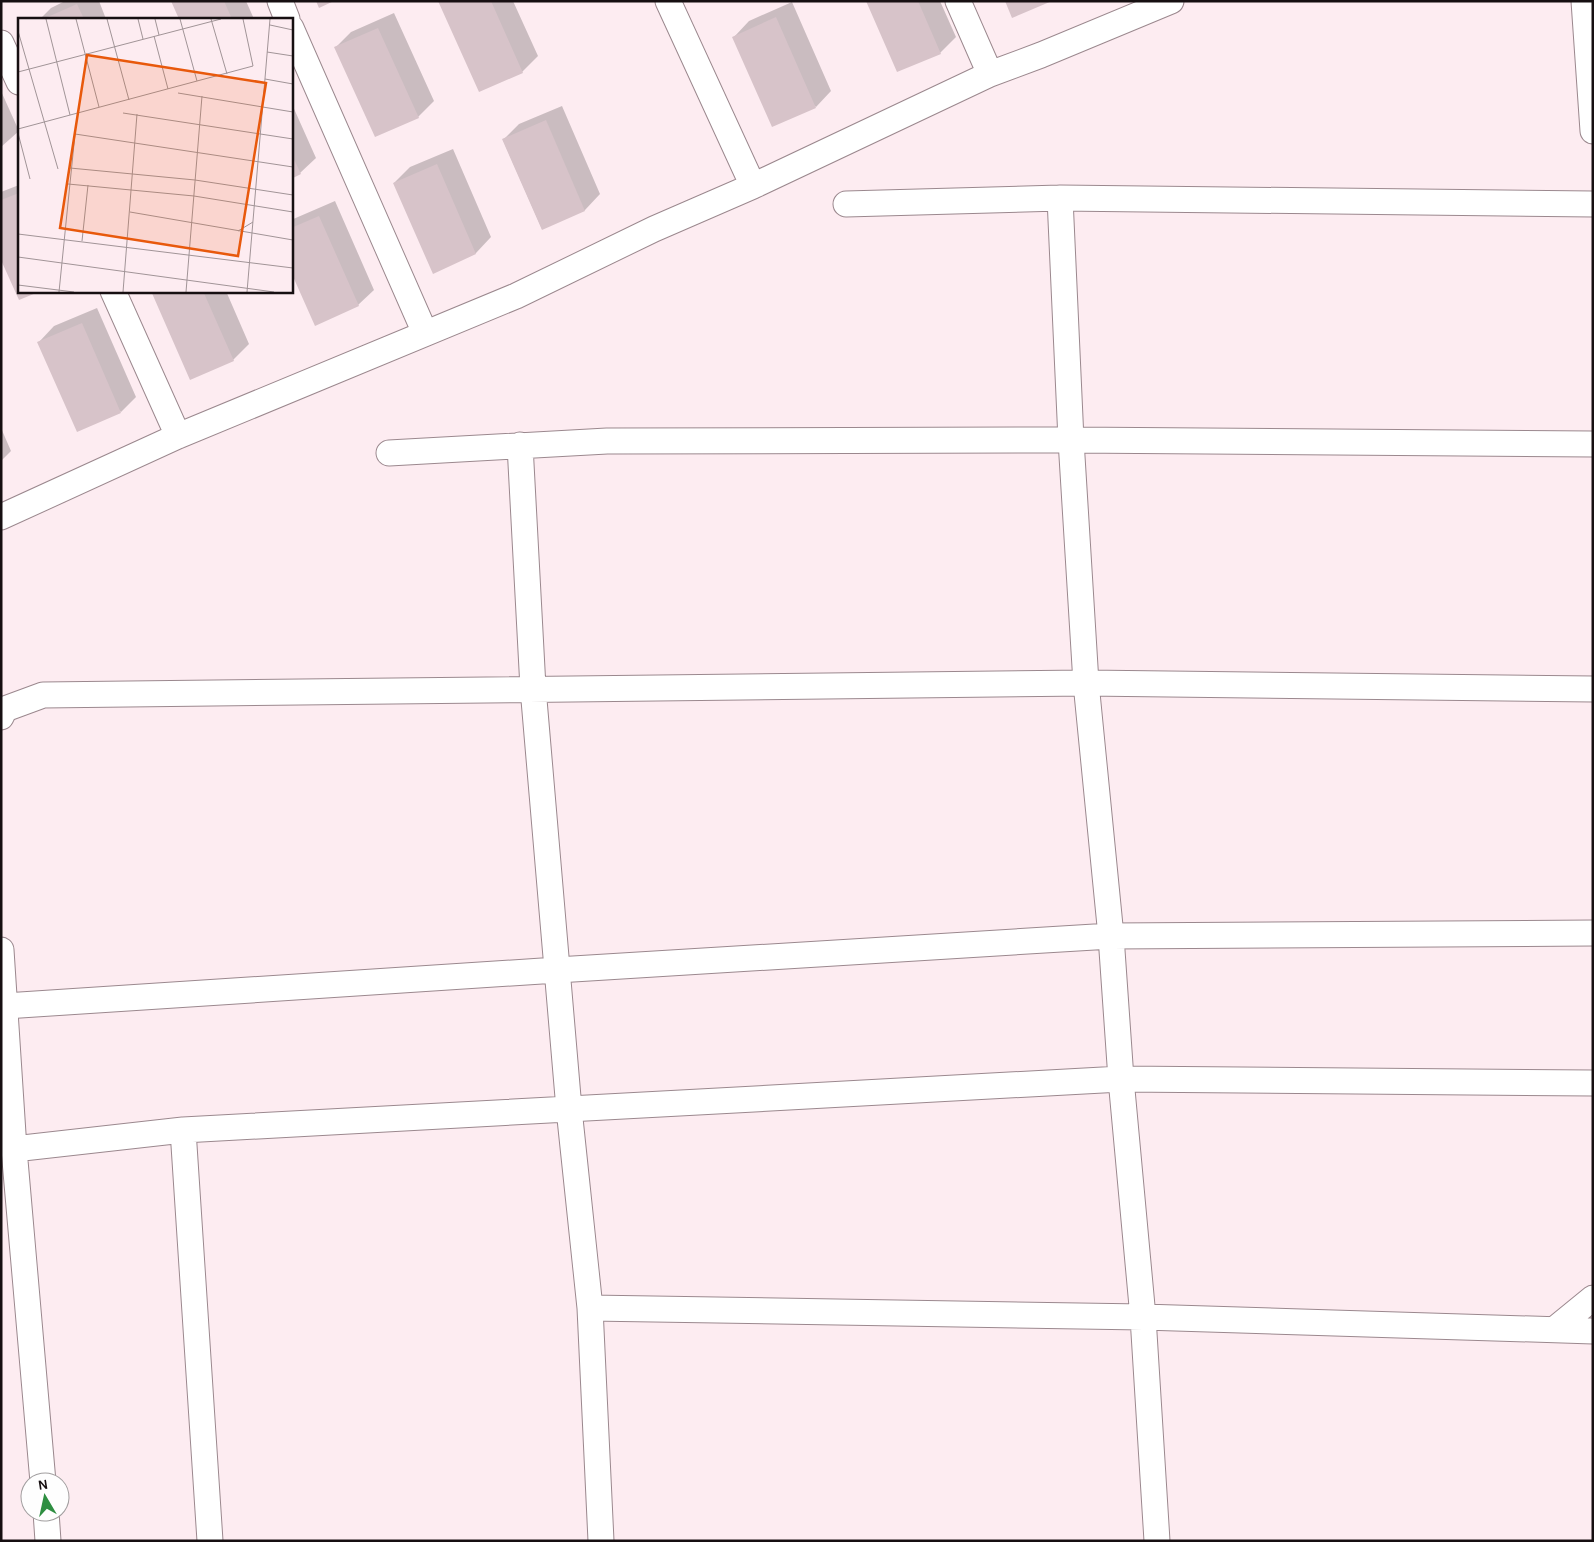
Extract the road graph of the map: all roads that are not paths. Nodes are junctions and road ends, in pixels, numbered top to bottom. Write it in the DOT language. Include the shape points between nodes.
graph roads {
  1 [pos="280,1"];
  2 [pos="668,1"];
  3 [pos="958,1"];
  4 [pos="1171,1"];
  5 [pos="1584,1"];
  6 [pos="287,18"];
  7 [pos="292,30"];
  8 [pos="1,43"];
  9 [pos="990,74"];
  10 [pos="18,80"];
  11 [pos="1593,131"];
  12 [pos="753,186"];
  13 [pos="1060,198"];
  14 [pos="846,204"];
  15 [pos="1593,204"];
  16 [pos="113,292"];
  17 [pos="425,333"];
  18 [pos="178,436"];
  19 [pos="1071,440"];
  20 [pos="1593,444"];
  21 [pos="520,445"];
  22 [pos="389,453"];
  23 [pos="1,517"];
  24 [pos="1086,683"];
  25 [pos="533,688"];
  26 [pos="1593,689"];
  27 [pos="1,717"];
  28 [pos="1593,933"];
  29 [pos="1111,936"];
  30 [pos="1,950"];
  31 [pos="557,970"];
  32 [pos="5,1006"];
  33 [pos="1121,1079"];
  34 [pos="1593,1083"];
  35 [pos="569,1109"];
  36 [pos="183,1130"];
  37 [pos="14,1149"];
  38 [pos="1593,1298"];
  39 [pos="590,1308"];
  40 [pos="1143,1317"];
  41 [pos="1555,1329"];
  42 [pos="1593,1331"];
  43 [pos="42,1472"];
  44 [pos="47,1522"];
  45 [pos="48,1541"];
  46 [pos="210,1541"];
  47 [pos="601,1541"];
  48 [pos="1157,1541"];
  1 -- 6 [label="street"];
  2 -- 12 [label="street"];
  3 -- 9 [label="street"];
  4 -- 9 [label="street"];
  5 -- 11 [label="street"];
  7 -- 17 [label="street"];
  8 -- 10 [label="street"];
  9 -- 12 [label="street"];
  12 -- 17 [label="street" via="654,229 516,296"];
  13 -- 14 [label="street"];
  13 -- 15 [label="street"];
  13 -- 19 [label="street"];
  16 -- 18 [label="street"];
  17 -- 18 [label="street"];
  18 -- 23 [label="street"];
  19 -- 20 [label="street"];
  19 -- 21 [label="street" via="607,441"];
  19 -- 24 [label="street"];
  21 -- 22 [label="street"];
  21 -- 25 [label="street"];
  24 -- 25 [label="street"];
  24 -- 26 [label="street"];
  24 -- 29 [label="street"];
  25 -- 27 [label="street" via="44,695 5,708"];
  25 -- 31 [label="street"];
  28 -- 29 [label="street"];
  29 -- 31 [label="street"];
  29 -- 33 [label="street"];
  30 -- 32 [label="street"];
  31 -- 32 [label="street"];
  31 -- 35 [label="street"];
  32 -- 37 [label="street"];
  33 -- 34 [label="street"];
  33 -- 35 [label="street"];
  33 -- 40 [label="street"];
  35 -- 36 [label="street"];
  35 -- 39 [label="street"];
  36 -- 37 [label="street"];
  36 -- 46 [label="street"];
  37 -- 43 [label="street"];
  38 -- 41 [label="street"];
  39 -- 40 [label="street"];
  39 -- 47 [label="street"];
  40 -- 41 [label="street"];
  40 -- 48 [label="street"];
  41 -- 42 [label="street"];
  44 -- 45 [label="street"];
}
